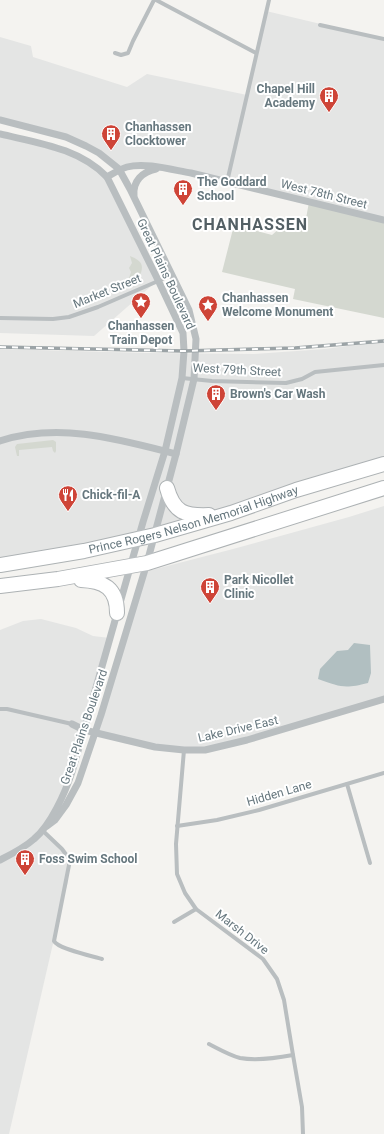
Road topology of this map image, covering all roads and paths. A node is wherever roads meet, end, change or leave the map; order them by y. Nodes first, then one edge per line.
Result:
1 (155, 0) edge
2 (269, 0) edge
3 (320, 25) dead end
4 (384, 39) edge
5 (115, 53) dead end
6 (256, 53) junction
7 (0, 120) edge
8 (0, 134) edge
9 (160, 168) junction
10 (119, 169) junction
11 (107, 177) junction
12 (227, 182) junction
13 (135, 199) junction
14 (384, 220) edge
15 (172, 275) junction
16 (158, 280) junction
17 (0, 318) edge
18 (384, 366) edge
19 (182, 378) junction
20 (194, 379) junction
21 (0, 441) edge
22 (165, 451) junction
23 (176, 454) junction
24 (384, 464) edge
25 (167, 488) junction
26 (384, 488) edge
27 (231, 513) junction
28 (155, 535) junction
29 (139, 539) junction
30 (147, 563) junction
31 (0, 565) edge
32 (131, 566) junction
33 (58, 579) junction
34 (0, 586) edge
35 (117, 613) junction
36 (384, 699) edge
37 (0, 709) edge
38 (72, 724) joint
39 (84, 730) junction
40 (96, 732) junction
41 (184, 750) junction
42 (384, 773) edge
43 (347, 784) junction
44 (177, 826) junction
45 (42, 830) junction
46 (0, 860) edge
47 (370, 862) dead end
48 (196, 909) junction
49 (174, 922) dead end
50 (102, 959) dead end
51 (209, 1044) dead end
52 (293, 1055) junction
53 (304, 1134) edge

1 - 5 street
1 - 6 street
2 - 6 street
3 - 4 street
6 - 12 street
7 - 10 street
8 - 11 street
9 - 10 street, West 78th Street
9 - 12 street, West 78th Street
9 - 13 street
10 - 11 street, West 78th Street
10 - 13 street, Great Plains Boulevard
11 - 16 street, Great Plains Boulevard
12 - 14 street, West 78th Street
13 - 15 street, Great Plains Boulevard
15 - 16 street, Market Street
15 - 20 street, Great Plains Boulevard
16 - 17 street, Market Street
16 - 19 street, Great Plains Boulevard
18 - 20 street, West 79th Street
19 - 20 street, West 79th Street
19 - 22 street, Great Plains Boulevard
20 - 23 street, Great Plains Boulevard
21 - 22 street
22 - 23 street
22 - 29 street, Great Plains Boulevard
23 - 25 street, Great Plains Boulevard
24 - 27 main road, Prince Rogers Nelson Memorial Highway
25 - 27 main road
25 - 28 street, Great Plains Boulevard
26 - 30 main road, Prince Rogers Nelson Memorial Highway
27 - 28 main road, Prince Rogers Nelson Memorial Highway
28 - 29 main road, Prince Rogers Nelson Memorial Highway
28 - 30 street, Great Plains Boulevard
29 - 31 main road, Prince Rogers Nelson Memorial Highway
29 - 32 street, Great Plains Boulevard
30 - 32 main road, Prince Rogers Nelson Memorial Highway
30 - 40 street, Great Plains Boulevard
32 - 33 main road, Prince Rogers Nelson Memorial Highway
32 - 35 street, Great Plains Boulevard
33 - 34 main road, Prince Rogers Nelson Memorial Highway
33 - 35 main road
35 - 39 street, Great Plains Boulevard
36 - 41 street, Lake Drive East
37 - 38 street
38 - 39 street, Lake Drive East
39 - 40 street, Lake Drive East
39 - 45 street, Great Plains Boulevard
40 - 41 street, Lake Drive East
40 - 45 street, Great Plains Boulevard
41 - 44 street, Marsh Drive
42 - 43 street, Hidden Lane
43 - 44 street, Hidden Lane
43 - 47 street
44 - 48 street, Marsh Drive
45 - 46 street
45 - 50 street
48 - 49 street
48 - 52 street, Marsh Drive
51 - 52 street
52 - 53 street, Marsh Drive

